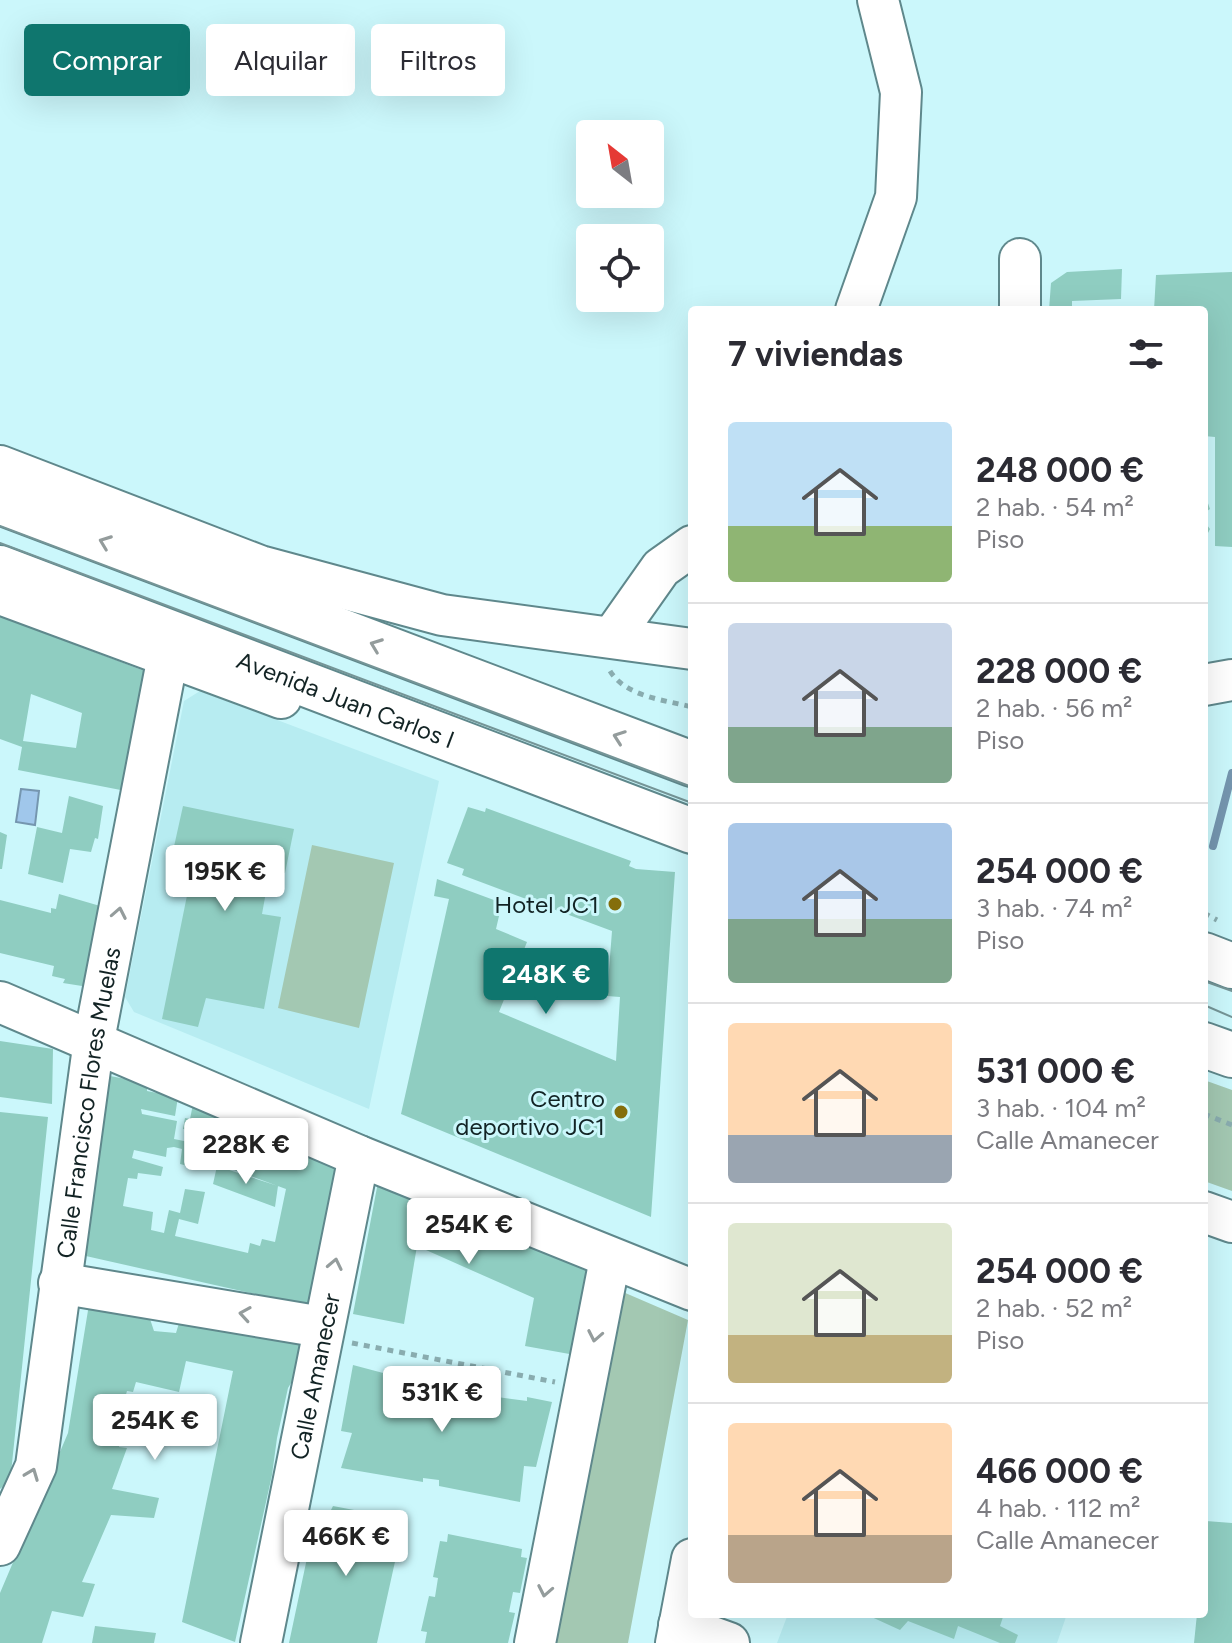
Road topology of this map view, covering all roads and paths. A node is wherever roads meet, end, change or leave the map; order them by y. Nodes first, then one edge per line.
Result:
1 (878, 0) edge
2 (1020, 259) dead end
3 (857, 306) edge
4 (1020, 306) edge
5 (0, 466) edge
6 (0, 502) edge
7 (688, 549) edge
8 (0, 568) edge
9 (0, 594) edge
10 (613, 636) junction
11 (688, 648) edge
12 (168, 656) junction
13 (1232, 680) edge
14 (1208, 684) edge
15 (688, 706) edge
16 (688, 762) edge
17 (688, 829) edge
18 (688, 848) edge
19 (1208, 957) edge
20 (1232, 966) edge
21 (0, 1002) edge
22 (94, 1040) junction
23 (1208, 1046) edge
24 (1232, 1055) edge
25 (1208, 1116) edge
26 (1232, 1125) edge
27 (359, 1156) junction
28 (1208, 1213) edge
29 (1232, 1222) edge
30 (610, 1259) junction
31 (59, 1283) junction
32 (688, 1288) edge
33 (321, 1332) junction
34 (585, 1388) junction
35 (0, 1545) edge
36 (688, 1579) edge
37 (677, 1634) edge
38 (261, 1643) edge
39 (535, 1643) edge
40 (729, 1643) edge

1 - 3 street
2 - 4 street
5 - 10 street
16 -> 6 main road
7 - 10 street
8 - 17 main road, Avenida Juan Carlos I
9 - 12 street
10 - 11 street
10 - 15 path
12 - 18 street
22 -> 12 street, Calle Francisco Flores Muelas
13 - 14 street
19 - 20 main road
21 - 22 street
22 - 27 street
22 - 31 street, Calle Francisco Flores Muelas
23 - 24 main road
25 - 26 path
27 - 30 street
33 -> 27 street, Calle Amanecer
28 - 29 street
30 - 32 street
30 -> 34 street
33 -> 31 street
35 -> 31 street, Calle Francisco Flores Muelas
33 - 34 path
33 - 38 street, Calle Amanecer
34 -> 39 street
36 - 37 street
37 - 40 street

